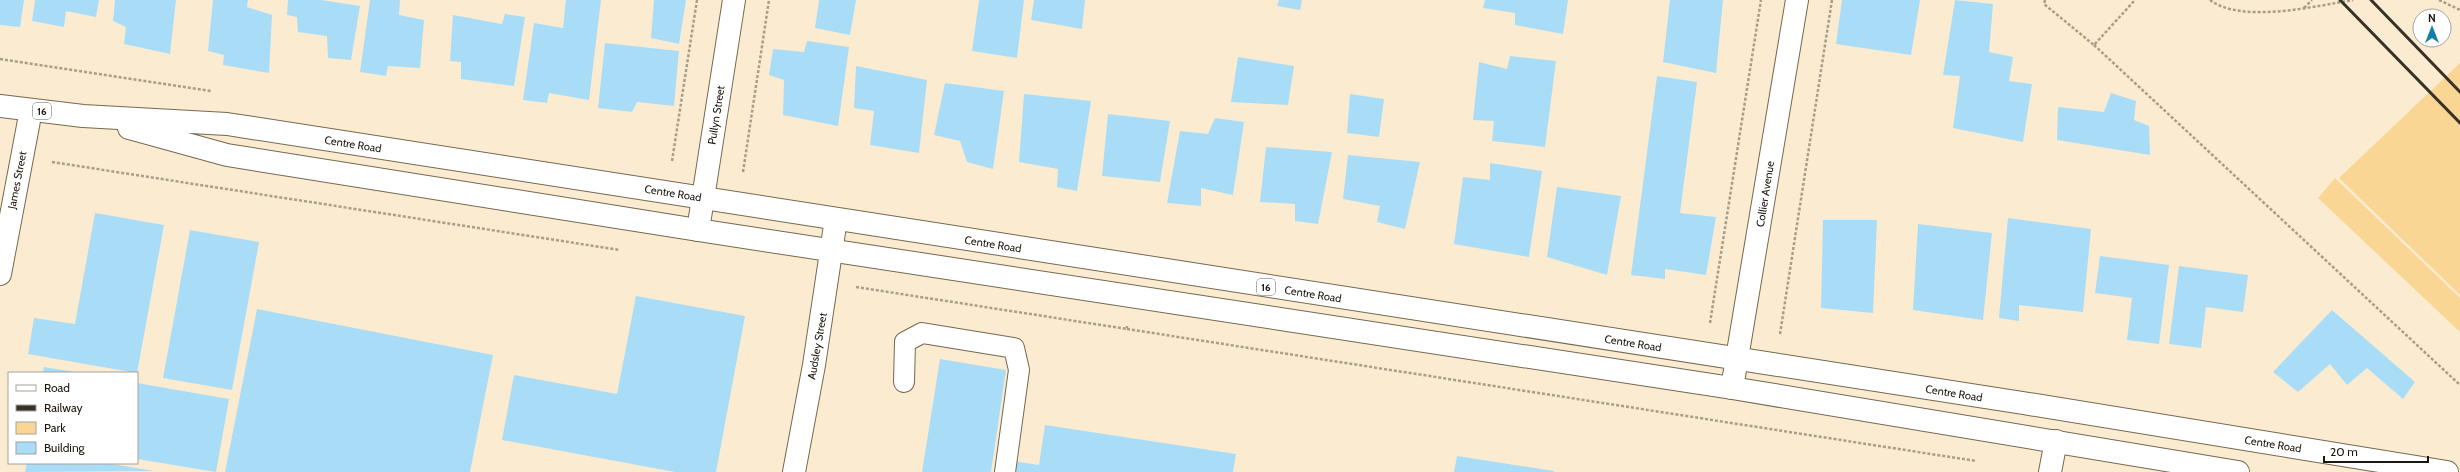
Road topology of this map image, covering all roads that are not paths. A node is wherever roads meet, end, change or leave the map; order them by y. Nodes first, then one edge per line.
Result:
1 (734, 0) edge
2 (1797, 0) edge
3 (0, 106) edge
4 (31, 110) junction
5 (83, 116) junction
6 (703, 198) junction
7 (836, 219) junction
8 (698, 230) junction
9 (833, 251) junction
10 (0, 274) edge
11 (1737, 359) junction
12 (904, 382) dead end
13 (1732, 388) junction
14 (2056, 441) junction
15 (794, 472) edge
16 (1005, 472) edge
17 (2050, 472) edge
18 (2238, 472) edge
19 (2447, 472) edge

1 - 6 main road, Pullyn Street
2 - 11 main road, Collier Avenue
3 - 4 main road, Centre Road / 16
4 - 5 main road, Centre Road / 16
4 - 10 main road, James Street
5 - 6 main road, Centre Road / 16
5 - 8 main road, Centre Road / 16
6 - 7 main road, Centre Road / 16
6 - 8 main road, Pullyn Street
7 - 9 main road, Audsley Street
7 - 11 main road, Centre Road / 16
8 - 9 main road, Centre Road / 16
9 - 13 main road, Centre Road / 16
9 - 15 main road, Audsley Street
11 - 13 main road, Collier Avenue
11 - 19 main road, Centre Road / 16
12 - 16 lane
13 - 14 main road, Centre Road / 16
14 - 17 main road
14 - 18 main road, Centre Road / 16

